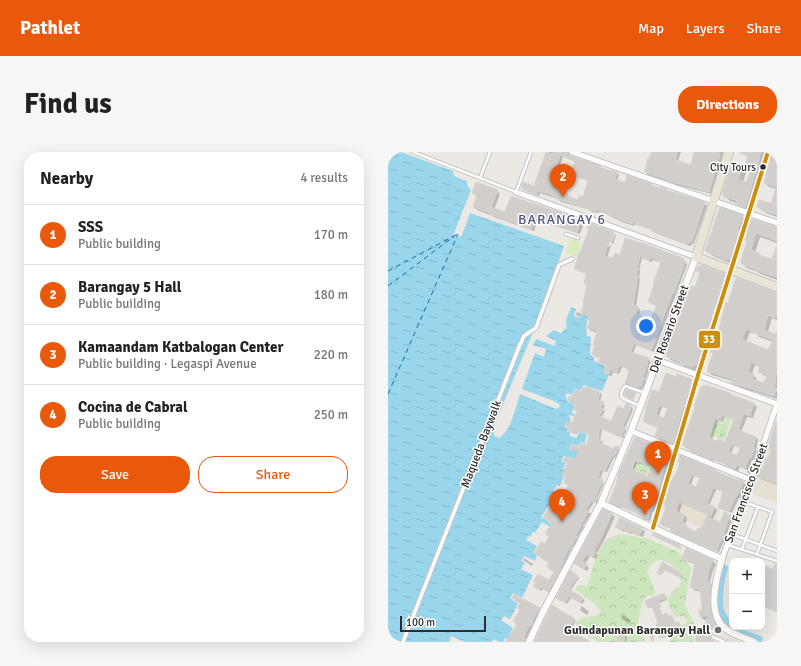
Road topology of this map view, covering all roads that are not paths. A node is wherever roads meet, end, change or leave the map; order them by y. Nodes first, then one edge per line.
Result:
1 (413, 152) edge
2 (490, 152) edge
3 (531, 152) edge
4 (572, 152) edge
5 (729, 152) edge
6 (768, 152) edge
7 (480, 178) junction
8 (516, 192) junction
9 (713, 202) junction
10 (749, 213) junction
11 (777, 223) edge
12 (566, 234) dead end
13 (578, 238) dead end
14 (696, 257) junction
15 (572, 259) dead end
16 (732, 270) junction
17 (777, 286) edge
18 (657, 360) junction
19 (698, 376) junction
20 (645, 393) junction
21 (777, 404) edge
22 (641, 406) junction
23 (632, 431) junction
24 (677, 449) junction
25 (751, 480) junction
26 (743, 502) junction
27 (601, 503) junction
28 (758, 507) junction
29 (653, 528) junction
30 (731, 534) junction
31 (746, 539) junction
32 (729, 545) junction
33 (760, 545) junction
34 (742, 549) junction
35 (777, 551) edge
36 (757, 554) junction
37 (722, 559) junction
38 (777, 561) edge
39 (713, 638) dead end
40 (403, 642) edge
41 (529, 642) edge
42 (724, 642) edge
43 (754, 642) edge

1 - 7 lane
2 - 7 lane
3 - 8 lane
4 - 9 street
5 - 9 main road, Del Rosario Street
6 - 10 street
7 - 8 lane
8 - 14 street
9 - 10 street
9 - 14 main road, Del Rosario Street
10 - 11 street
10 - 16 street
12 - 13 lane
14 - 16 main road
14 - 18 street, Del Rosario Street
15 - 40 street, Maqueda Baywalk
16 - 17 main road
16 - 19 street
18 - 19 street
18 - 20 street, Del Rosario Street
19 - 21 street
19 - 24 street
20 - 22 street, Del Rosario Street
20 - 22 lane
21 - 25 street, San Francisco Street
22 - 23 street, Del Rosario Street
23 - 24 street
23 - 27 street, Del Rosario Street
24 - 25 street
24 - 29 street
25 - 26 street, San Francisco Street
26 - 28 lane
26 - 30 street, San Francisco Street
27 - 29 street
27 - 41 street, Del Rosario Street
28 - 31 lane
28 - 33 lane
29 - 37 street
30 - 31 lane
30 - 32 street, San Francisco Street
31 - 33 lane
31 - 34 lane
32 - 34 lane
32 - 37 street, San Francisco Street
33 - 35 lane
33 - 36 lane
34 - 36 lane
36 - 38 lane
37 - 43 street
39 - 42 lane

